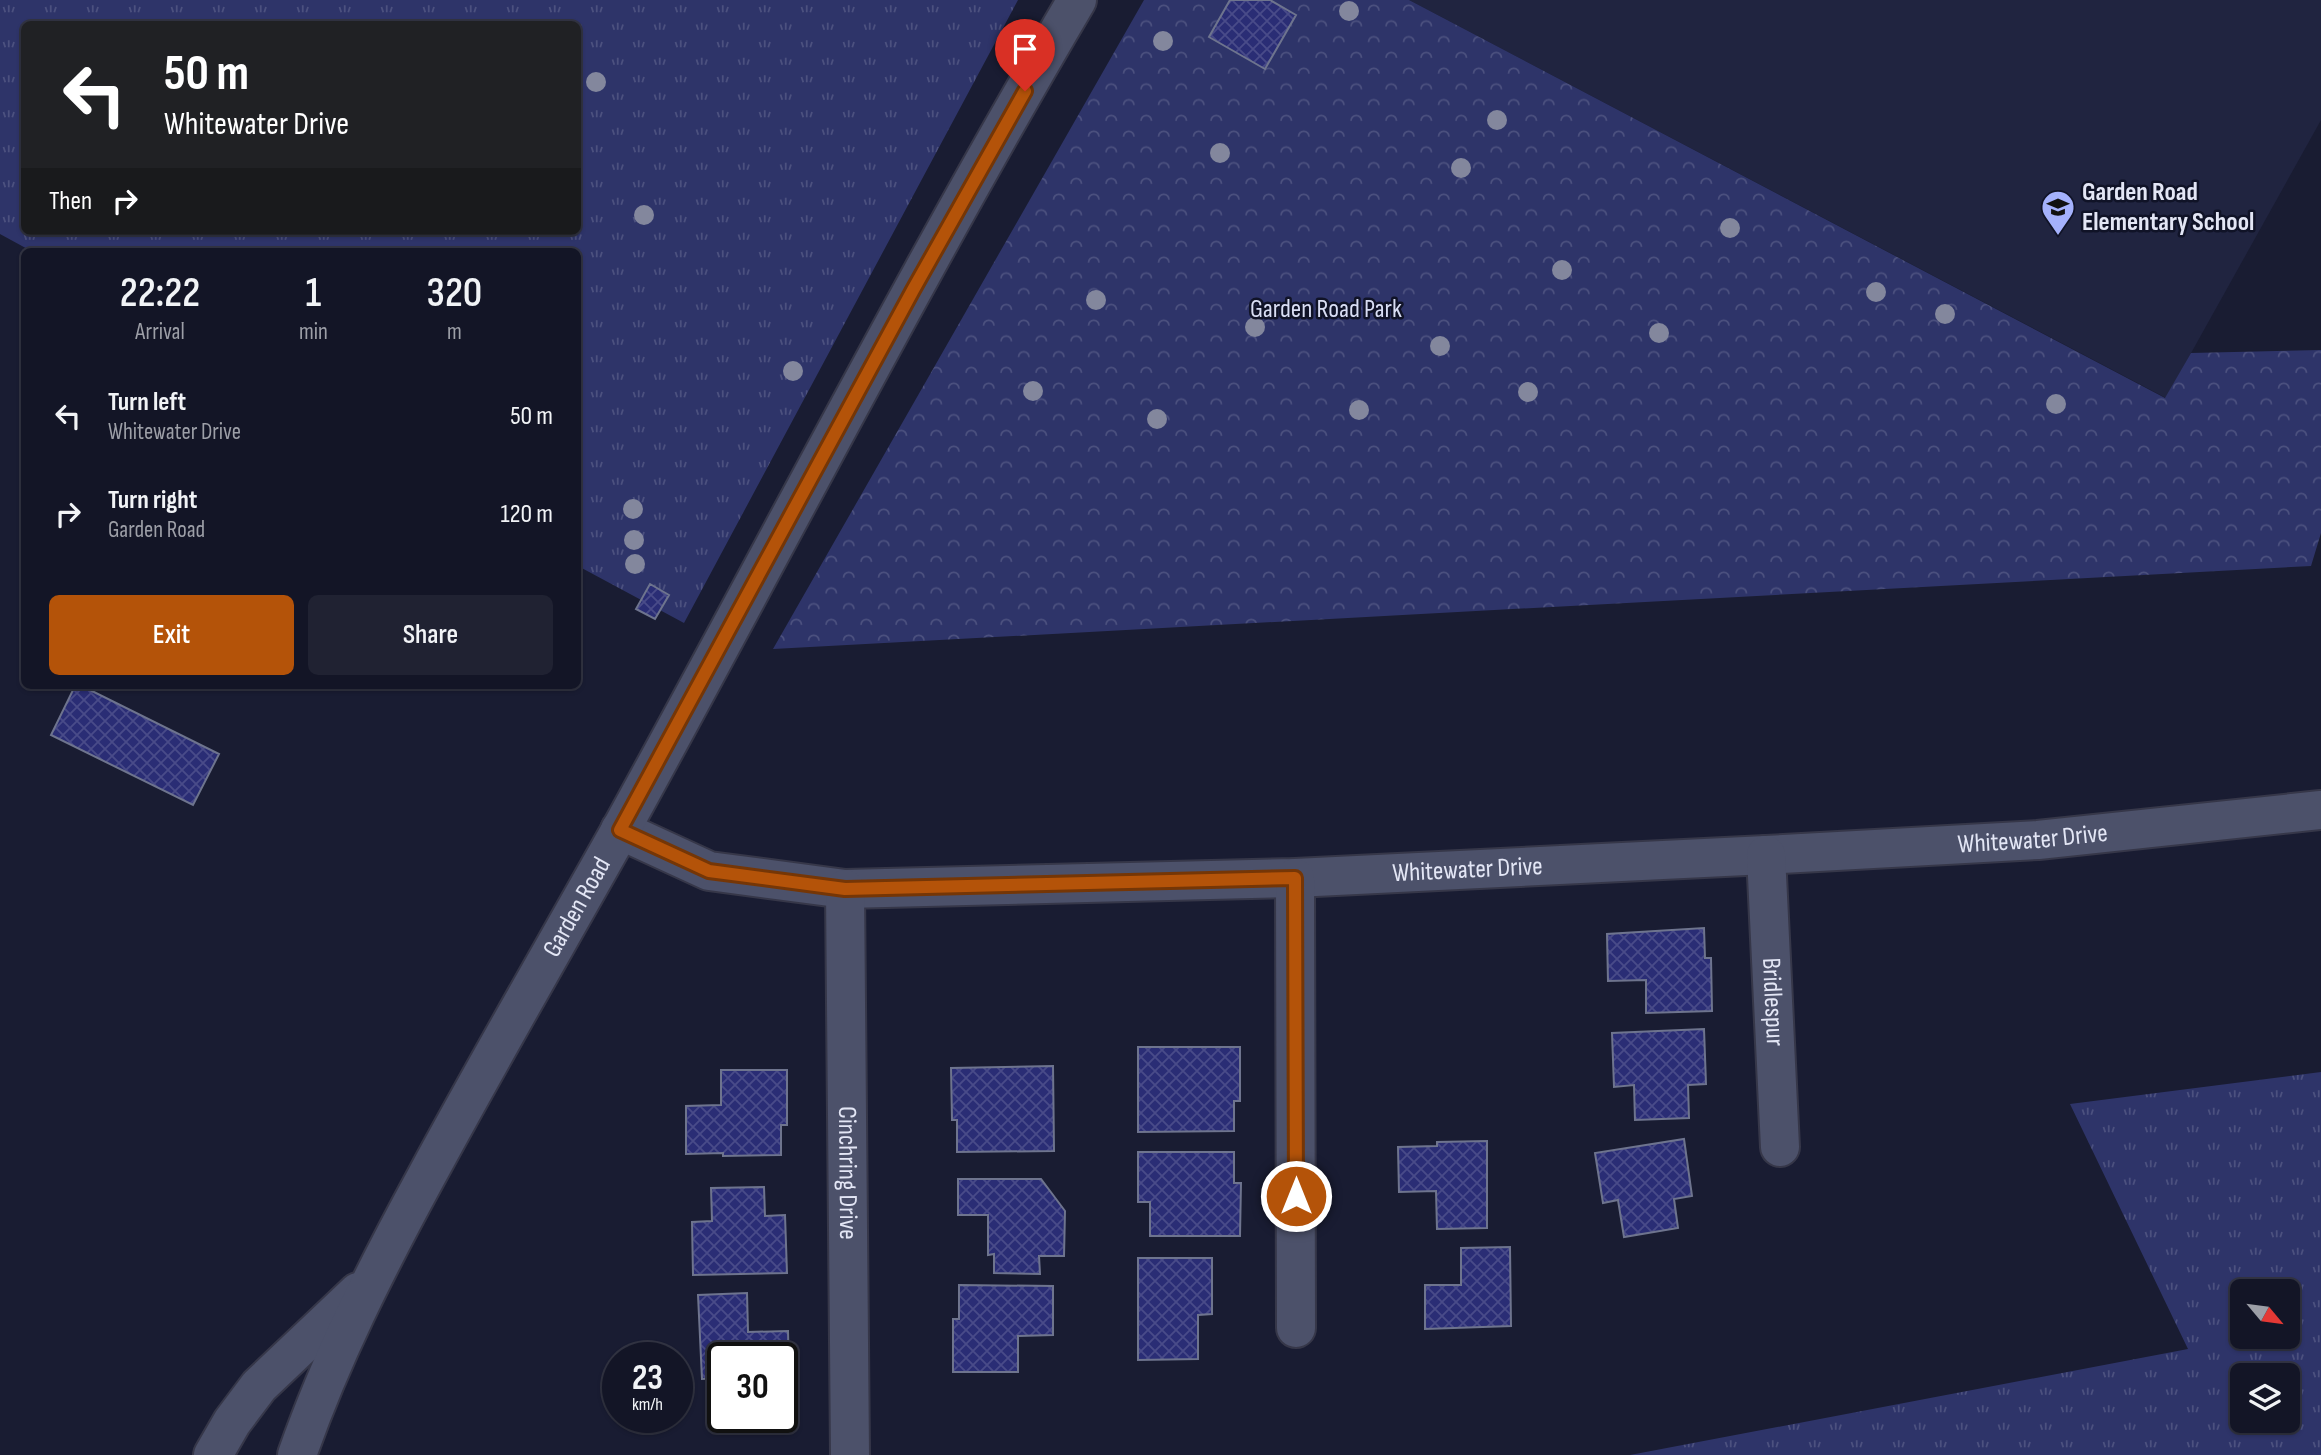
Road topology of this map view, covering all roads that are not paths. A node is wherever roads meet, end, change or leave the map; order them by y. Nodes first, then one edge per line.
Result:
1 (1077, 0) edge
2 (2321, 810) edge
3 (620, 830) junction
4 (1766, 855) junction
5 (1295, 878) junction
6 (845, 889) junction
7 (1780, 1147) dead end
8 (370, 1281) junction
9 (1296, 1328) dead end
10 (213, 1455) edge
11 (297, 1455) edge
12 (850, 1455) edge

1 - 3 street, Garden Road
2 - 4 street, Whitewater Drive
3 - 6 street, Whitewater Drive
3 - 8 street, Garden Road
4 - 5 street, Whitewater Drive
4 - 7 street, Bridlespur
5 - 6 street, Whitewater Drive
5 - 9 street
6 - 12 street, Cinchring Drive
8 - 10 street
8 - 11 street, Garden Road

